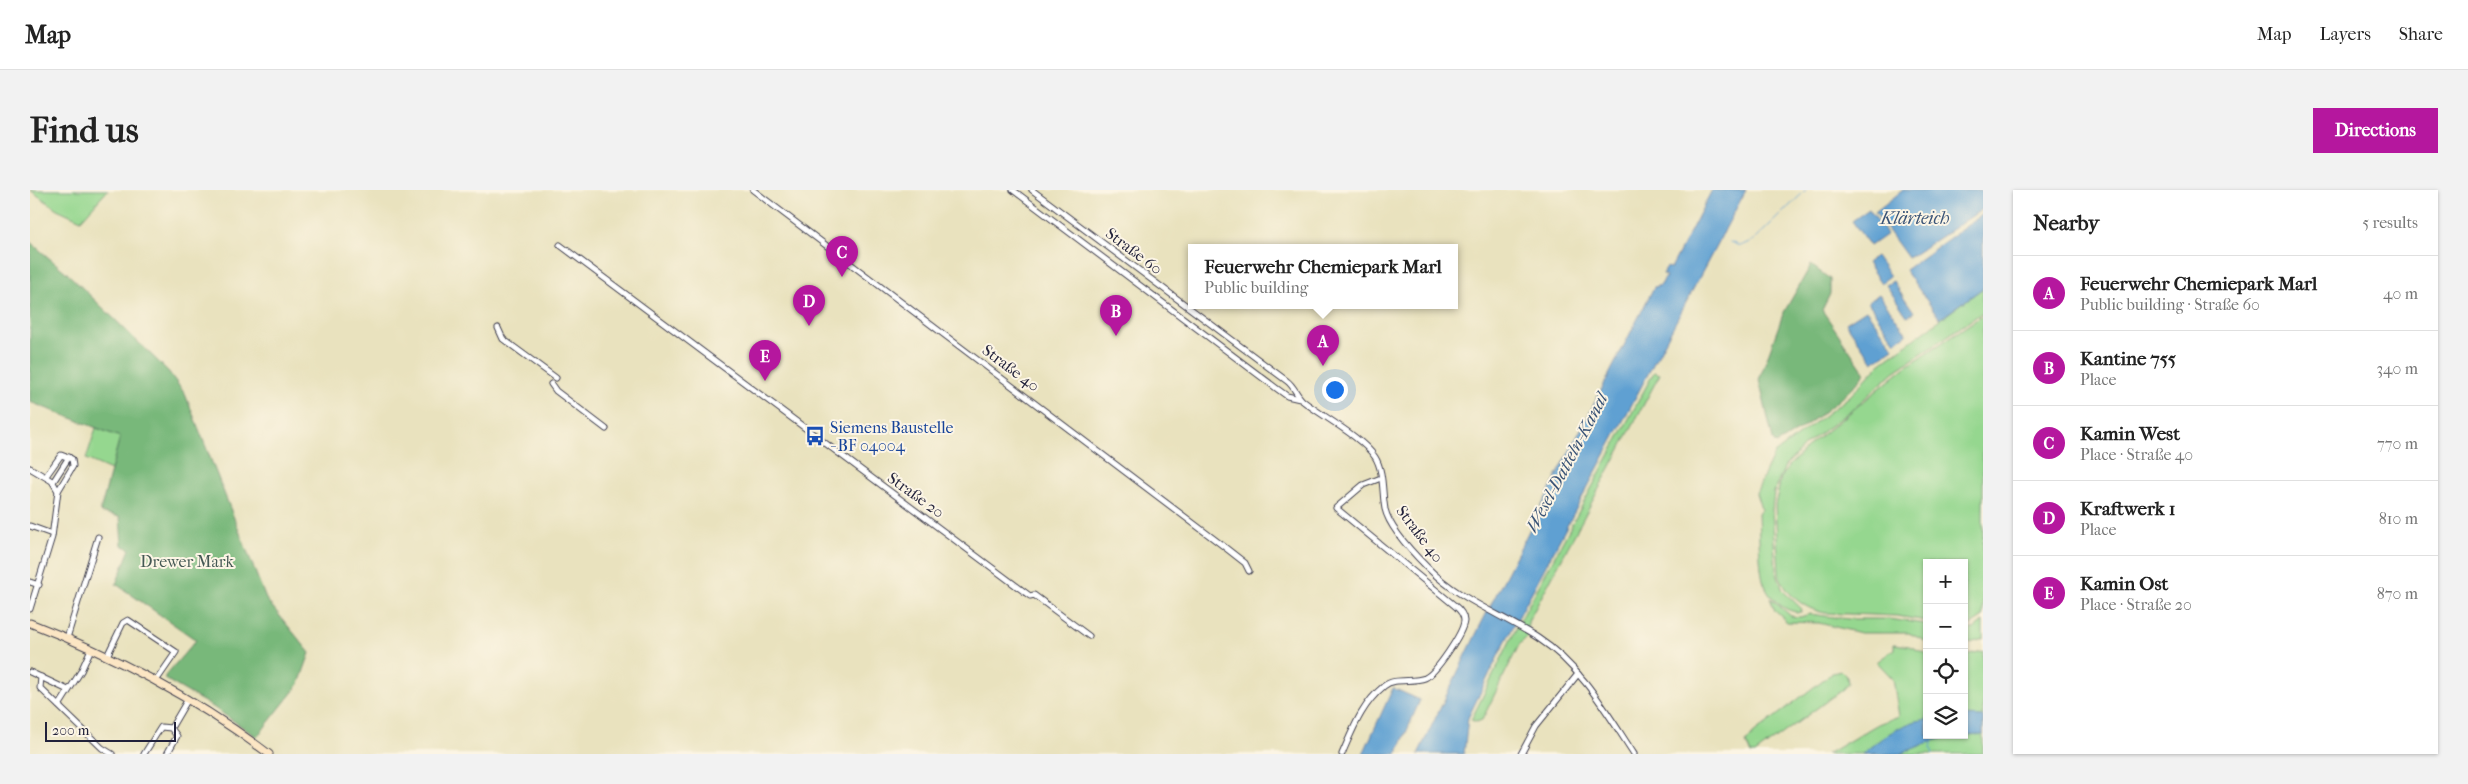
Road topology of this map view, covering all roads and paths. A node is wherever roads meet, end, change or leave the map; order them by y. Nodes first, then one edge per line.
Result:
1 (753, 190) edge
2 (1013, 190) edge
3 (1032, 190) edge
4 (560, 245) dead end
5 (1188, 306) edge
6 (1192, 309) edge
7 (498, 328) dead end
8 (556, 378) dead end
9 (551, 384) dead end
10 (1301, 399) junction
11 (606, 429) dead end
12 (1362, 444) joint
13 (69, 458) junction
14 (30, 468) edge
15 (46, 476) junction
16 (1381, 478) junction
17 (53, 482) junction
18 (58, 492) junction
19 (30, 526) edge
20 (52, 534) junction
21 (98, 537) dead end
22 (1249, 570) dead end
23 (30, 582) edge
24 (39, 585) junction
25 (30, 609) edge
26 (30, 623) edge
27 (1089, 636) dead end
28 (66, 638) junction
29 (91, 649) junction
30 (107, 656) junction
31 (30, 672) edge
32 (1578, 674) junction
33 (41, 677) junction
34 (156, 681) junction
35 (68, 690) junction
36 (188, 699) junction
37 (59, 706) junction
38 (171, 728) junction
39 (112, 754) edge
40 (144, 754) edge
41 (167, 754) edge
42 (269, 754) edge
43 (1342, 754) edge
44 (1521, 754) edge
45 (1634, 754) edge

1 - 22 street, Straße 40
2 - 10 street
3 - 5 street, Straße 60
4 - 27 street, Straße 20
6 - 10 street, Straße 60
7 - 8 street
9 - 11 street
10 - 12 street, Straße 60
12 - 16 street, Straße 40
13 - 15 street
13 - 17 street
13 - 18 street
14 - 15 street
15 - 17 street
16 - 32 street, Straße 40
16 - 43 street
17 - 18 street
18 - 20 street
19 - 20 street
20 - 24 street
21 - 28 street
23 - 24 street
24 - 25 street
26 - 28 main road
28 - 29 main road
29 - 30 main road
29 - 35 street
30 - 34 main road
30 - 34 street
31 - 33 street
32 - 44 street
32 - 45 street
33 - 35 street
33 - 37 street
34 - 36 main road
35 - 37 street
36 - 38 street
36 - 42 main road
37 - 39 street
38 - 40 street
38 - 41 street

